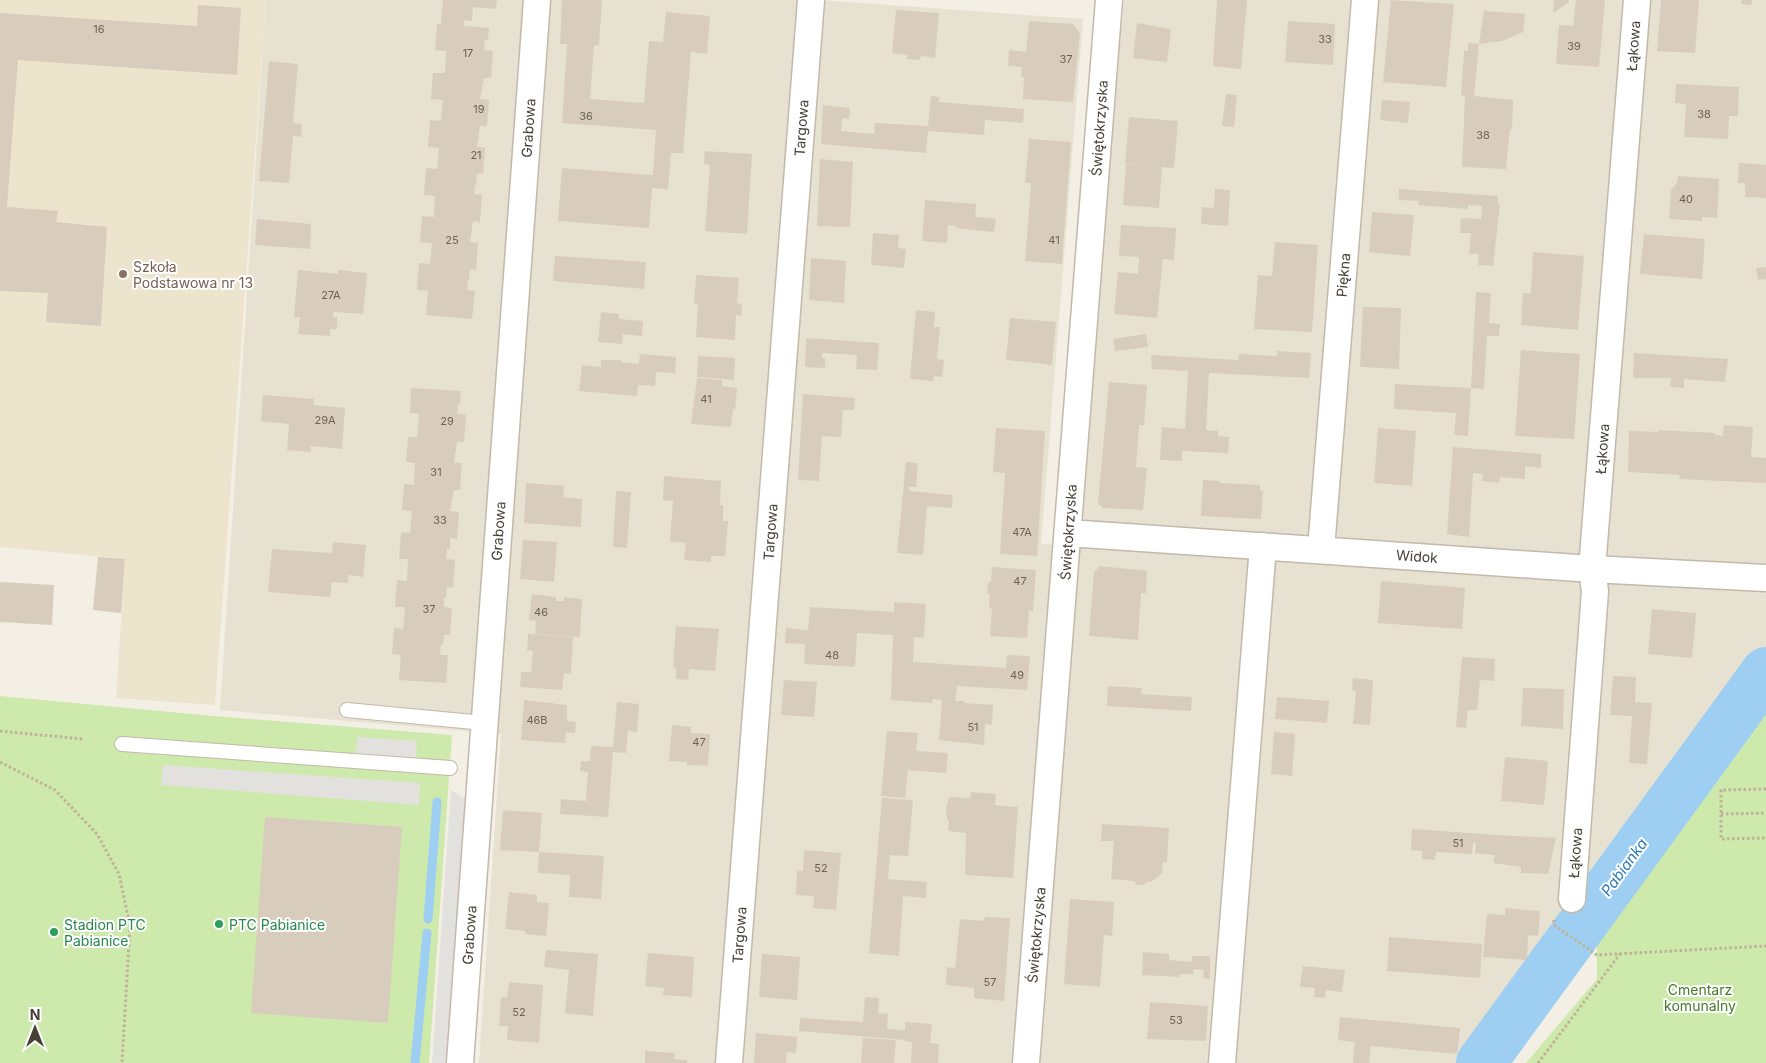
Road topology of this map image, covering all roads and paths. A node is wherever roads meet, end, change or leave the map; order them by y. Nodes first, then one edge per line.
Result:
1 (537, 0) edge
2 (811, 0) edge
3 (1109, 0) edge
4 (1365, 0) edge
5 (1637, 0) edge
6 (1068, 533) junction
7 (1263, 546) junction
8 (1321, 550) junction
9 (1592, 569) junction
10 (1766, 578) edge
11 (347, 710) dead end
12 (484, 723) junction
13 (0, 731) edge
14 (82, 738) dead end
15 (122, 744) dead end
16 (0, 762) edge
17 (450, 768) dead end
18 (1766, 789) edge
19 (1766, 813) edge
20 (1721, 814) junction
21 (1766, 838) edge
22 (1572, 899) dead end
23 (1560, 928) dead end
24 (1766, 946) edge
25 (1620, 954) junction
26 (122, 1063) edge
27 (460, 1063) edge
28 (729, 1063) edge
29 (1026, 1063) edge
30 (1222, 1063) edge
31 (1538, 1063) edge

1 - 12 street, Grabowa
2 - 28 street, Targowa
3 - 6 street, Świętokrzyska
4 - 8 street, Piękna
5 - 9 street, Łąkowa
6 - 7 street, Widok
6 - 29 street, Świętokrzyska
7 - 8 street, Widok
7 - 30 street
8 - 9 street, Widok
9 - 10 street, Widok
9 - 22 street, Łąkowa
11 - 12 lane
12 - 27 street, Grabowa
13 - 14 path
15 - 17 lane
16 - 26 path
18 - 20 path
19 - 20 path
20 - 21 path
23 - 25 path
24 - 25 path
25 - 31 path

